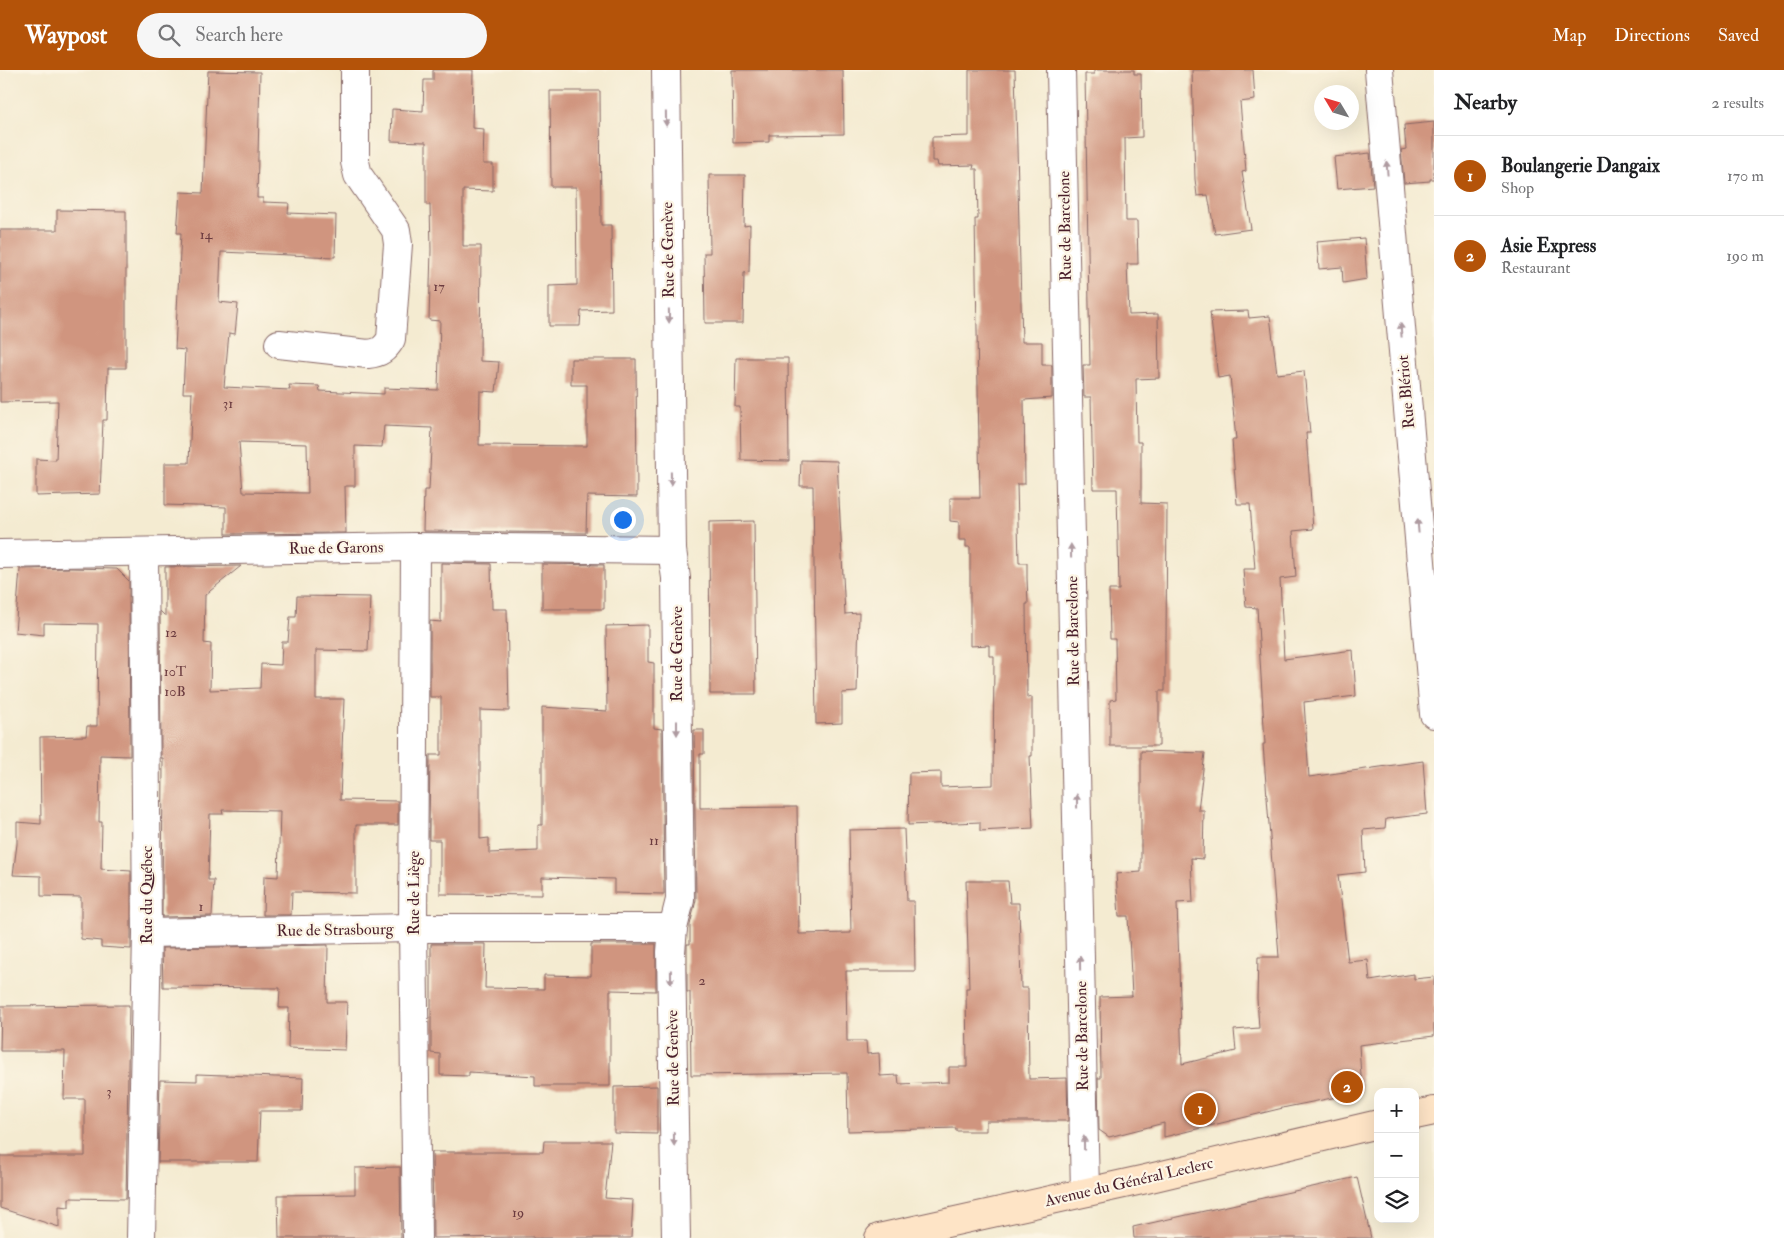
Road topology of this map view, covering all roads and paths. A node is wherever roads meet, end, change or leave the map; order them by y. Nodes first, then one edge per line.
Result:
1 (355, 70) edge
2 (666, 70) edge
3 (1061, 70) edge
4 (1379, 70) edge
5 (279, 344) dead end
6 (415, 547) junction
7 (672, 550) junction
8 (144, 552) junction
9 (0, 554) edge
10 (1434, 714) edge
11 (413, 928) junction
12 (673, 928) junction
13 (147, 933) junction
14 (1434, 1111) edge
15 (1419, 1114) edge
16 (1374, 1125) edge
17 (1085, 1192) junction
18 (141, 1238) edge
19 (417, 1238) edge
20 (676, 1238) edge
21 (879, 1238) edge

1 - 5 street
2 -> 7 street, Rue de Genève
17 -> 3 street, Rue de Barcelone
10 -> 4 street, Rue Blériot
6 - 7 street, Rue de Garons
6 - 8 street, Rue de Garons
6 - 11 street, Rue de Liège
7 -> 12 street, Rue de Genève
8 - 9 street, Rue de Garons
8 - 13 street, Rue du Québec
11 - 12 street, Rue de Strasbourg
11 - 13 street, Rue de Strasbourg
11 - 19 street, Rue de Liège
12 -> 20 street, Rue de Genève
13 - 18 street, Rue du Québec
14 - 15 main road
16 - 17 main road, Avenue du Général Leclerc
17 - 21 main road, Avenue du Général Leclerc

